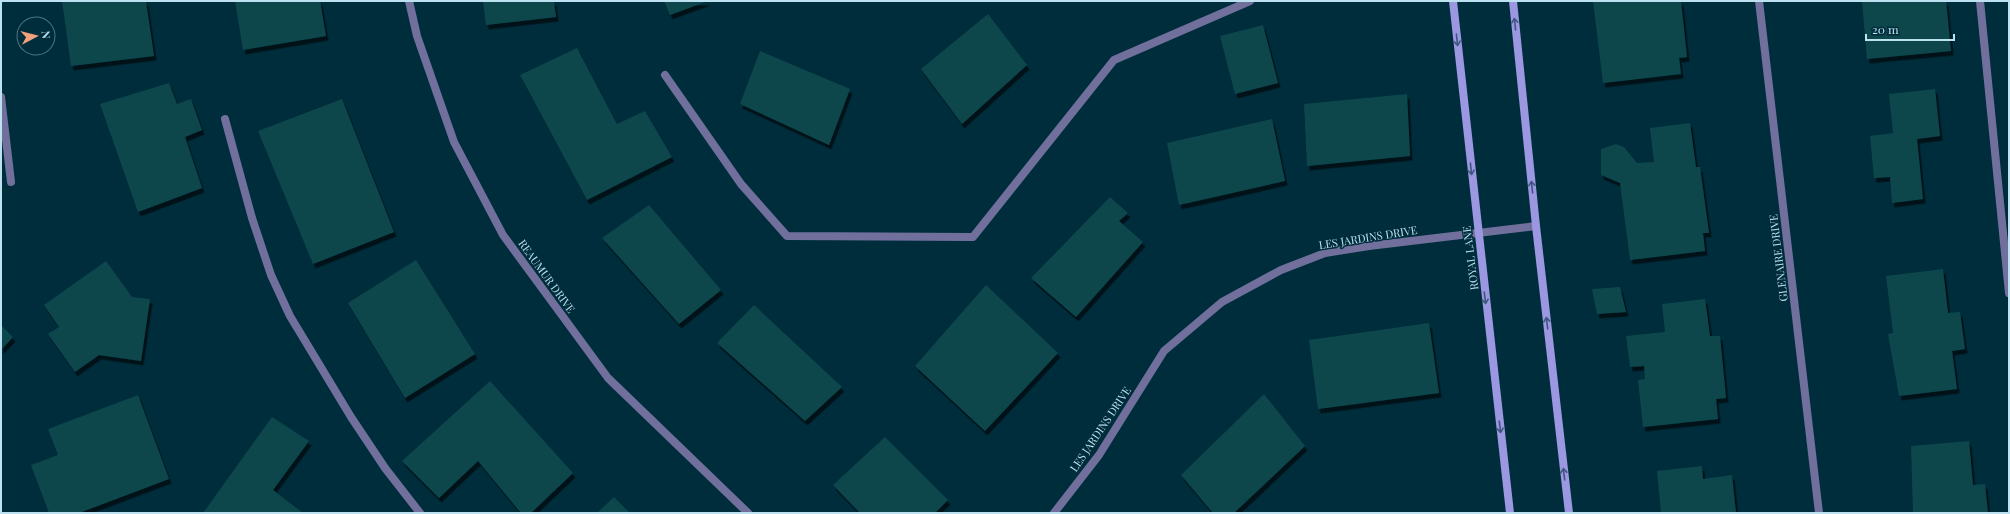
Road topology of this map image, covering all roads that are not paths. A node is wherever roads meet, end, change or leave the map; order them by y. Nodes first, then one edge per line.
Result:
1 (409, 1) edge
2 (1250, 1) edge
3 (1453, 1) edge
4 (1512, 1) edge
5 (1759, 1) edge
6 (1980, 1) edge
7 (665, 75) dead end
8 (1, 97) edge
9 (225, 118) dead end
10 (11, 182) dead end
11 (1536, 226) junction
12 (1478, 232) junction
13 (2009, 293) edge
14 (420, 513) edge
15 (748, 513) edge
16 (1054, 513) edge
17 (1510, 513) edge
18 (1569, 513) edge
19 (1819, 513) edge

1 - 15 street, REAUMUR DRIVE
2 - 7 street
3 -> 12 main road, ROYAL LANE
11 -> 4 main road
5 - 19 street, GLENAIRE DRIVE
6 - 13 street
8 - 10 street
9 - 14 street
11 - 12 street, LES JARDINS DRIVE
18 -> 11 main road
12 - 16 street, LES JARDINS DRIVE
12 -> 17 main road, ROYAL LANE

